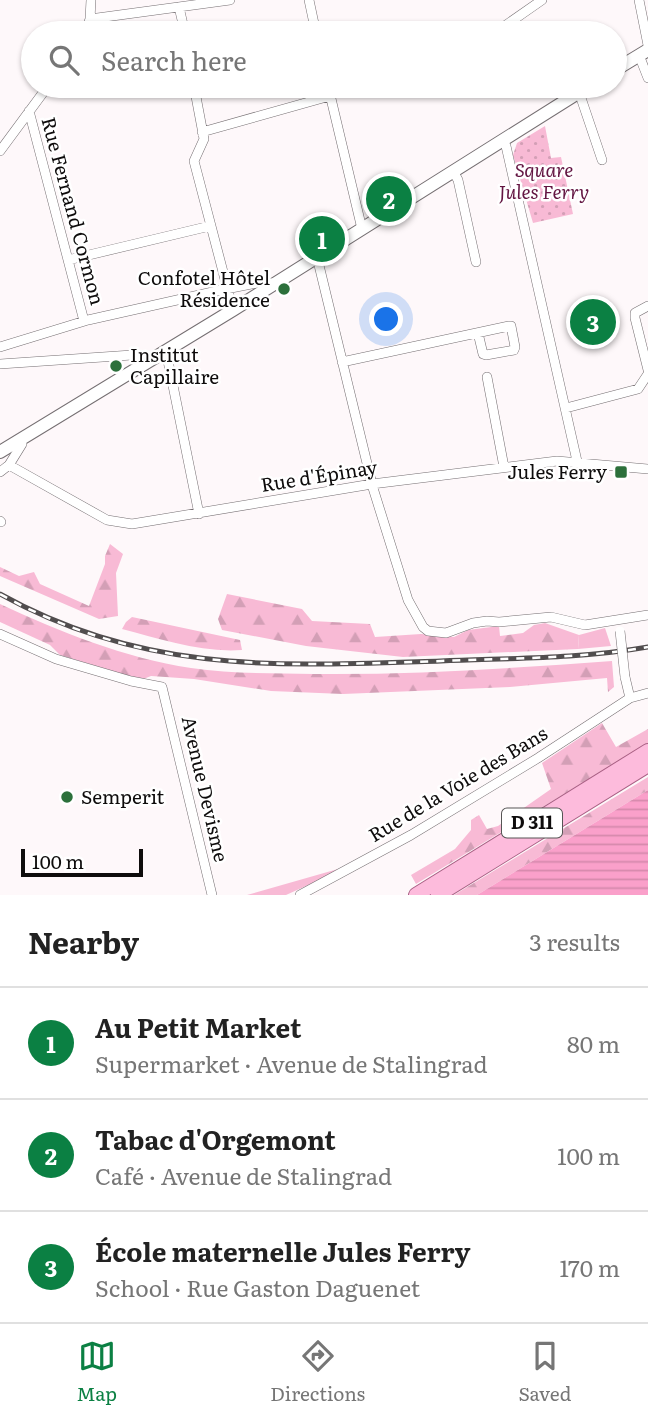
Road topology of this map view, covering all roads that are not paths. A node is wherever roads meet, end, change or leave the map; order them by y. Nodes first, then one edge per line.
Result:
1 (91, 0) edge
2 (230, 0) edge
3 (309, 0) edge
4 (542, 0) edge
5 (639, 0) edge
6 (179, 8) junction
7 (90, 19) joint
8 (182, 21) edge
9 (313, 21) edge
10 (512, 21) edge
11 (645, 50) edge
12 (627, 62) edge
13 (648, 78) edge
14 (38, 98) edge
15 (196, 98) edge
16 (307, 98) edge
17 (331, 98) edge
18 (570, 98) edge
19 (586, 98) edge
20 (29, 111) junction
21 (202, 132) junction
22 (502, 140) junction
23 (0, 151) edge
24 (602, 160) dead end
25 (453, 171) junction
26 (210, 226) junction
27 (362, 229) junction
28 (317, 257) junction
29 (68, 260) junction
30 (476, 262) dead end
31 (276, 283) junction
32 (226, 289) junction
33 (648, 306) edge
34 (233, 310) junction
35 (84, 321) junction
36 (478, 332) junction
37 (0, 347) edge
38 (166, 351) junction
39 (152, 359) junction
40 (342, 362) junction
41 (0, 363) edge
42 (648, 372) edge
43 (487, 377) dead end
44 (566, 408) junction
45 (41, 429) junction
46 (3, 458) edge
47 (577, 461) junction
48 (504, 467) junction
49 (648, 469) edge
50 (0, 472) edge
51 (372, 484) junction
52 (199, 514) junction
53 (648, 615) edge
54 (620, 626) junction
55 (0, 634) edge
56 (648, 693) edge
57 (630, 698) junction
58 (648, 751) edge
59 (648, 765) edge
60 (212, 895) edge
61 (300, 895) edge
62 (416, 895) edge
63 (438, 895) edge

1 - 7 street
2 - 6 street
3 - 9 street
4 - 10 street
5 - 11 street
6 - 7 street
6 - 8 street
11 - 12 main road
11 - 13 street
14 - 20 street
15 - 21 street
16 - 21 street
17 - 27 street
18 - 22 main road
19 - 24 street
20 - 23 street
20 - 29 street, Rue Fernand Cormon
21 - 26 street
22 - 25 main road
22 - 44 street
25 - 27 main road
25 - 30 street
26 - 29 street
26 - 32 street
27 - 28 main road
28 - 31 main road
28 - 40 street
29 - 35 street, Rue Fernand Cormon
31 - 32 street
31 - 34 main road
32 - 34 street
32 - 35 street
33 - 42 street
34 - 38 main road
35 - 37 street
36 - 36 street
36 - 40 street
38 - 39 main road
38 - 52 street
39 - 41 street
39 - 45 main road
40 - 51 street
42 - 44 street
43 - 48 street
44 - 47 street
45 - 46 main road
45 - 46 main road
46 - 50 street
46 - 52 street, Rue d'Épinay
47 - 48 street, Rue d'Épinay
47 - 49 street, Rue d'Épinay
48 - 51 street, Rue d'Épinay
51 - 52 street, Rue d'Épinay
51 - 54 street
53 - 54 street
54 - 57 street, bridge
55 - 60 street, Avenue Devisme
56 - 57 street, Rue de la Voie des Bans
57 - 61 street, Rue de la Voie des Bans
58 - 62 main road, D 311
59 - 63 main road, D 311

